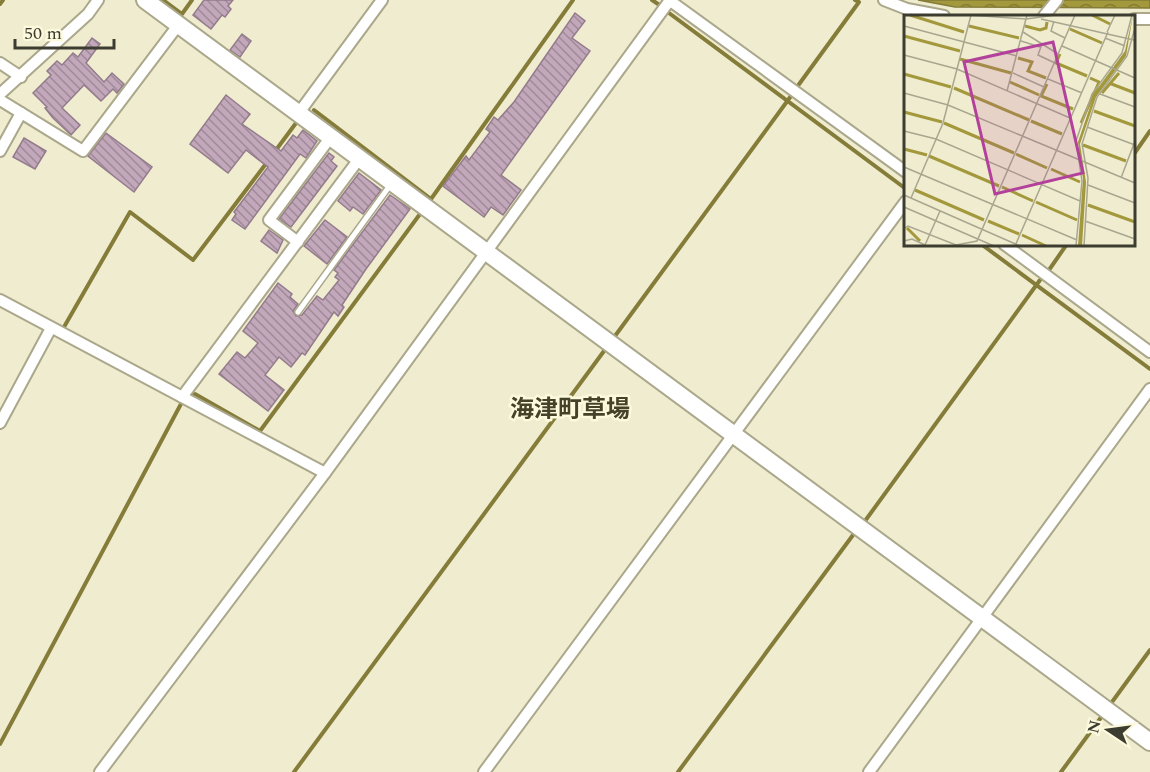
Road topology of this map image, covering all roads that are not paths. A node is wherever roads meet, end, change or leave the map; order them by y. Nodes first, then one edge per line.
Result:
1 (98, 0) edge
2 (145, 0) edge
3 (382, 0) edge
4 (669, 0) edge
5 (884, 0) edge
6 (1057, 0) edge
7 (939, 15) edge
8 (1045, 15) edge
9 (179, 24) junction
10 (0, 63) edge
11 (21, 77) junction
12 (0, 93) edge
13 (0, 100) edge
14 (21, 113) junction
15 (298, 114) junction
16 (330, 138) junction
17 (0, 151) edge
18 (359, 159) junction
19 (904, 171) edge
20 (392, 183) junction
21 (904, 204) edge
22 (297, 242) junction
23 (1007, 246) edge
24 (485, 252) junction
25 (0, 300) edge
26 (298, 312) dead end
27 (51, 327) junction
28 (1150, 352) edge
29 (1150, 389) edge
30 (182, 397) junction
31 (0, 423) edge
32 (734, 433) junction
33 (325, 473) junction
34 (982, 618) junction
35 (1150, 742) edge
36 (100, 772) edge
37 (484, 772) edge
38 (869, 772) edge

1 - 11 street
2 - 9 street
3 - 15 street
4 - 19 street
4 - 24 street
5 - 7 street
6 - 8 street
9 - 14 street
9 - 15 street
10 - 11 street
11 - 12 street
13 - 14 street
14 - 17 street
15 - 16 street
16 - 18 street
16 - 22 street
18 - 20 street
18 - 22 street
20 - 24 street
20 - 26 lane
21 - 32 street
22 - 30 street
23 - 28 street
24 - 32 street
24 - 33 street
25 - 27 street
27 - 30 street
27 - 31 street
29 - 34 street
30 - 33 street
32 - 34 street
32 - 37 street
33 - 36 street
34 - 35 street
34 - 38 street

